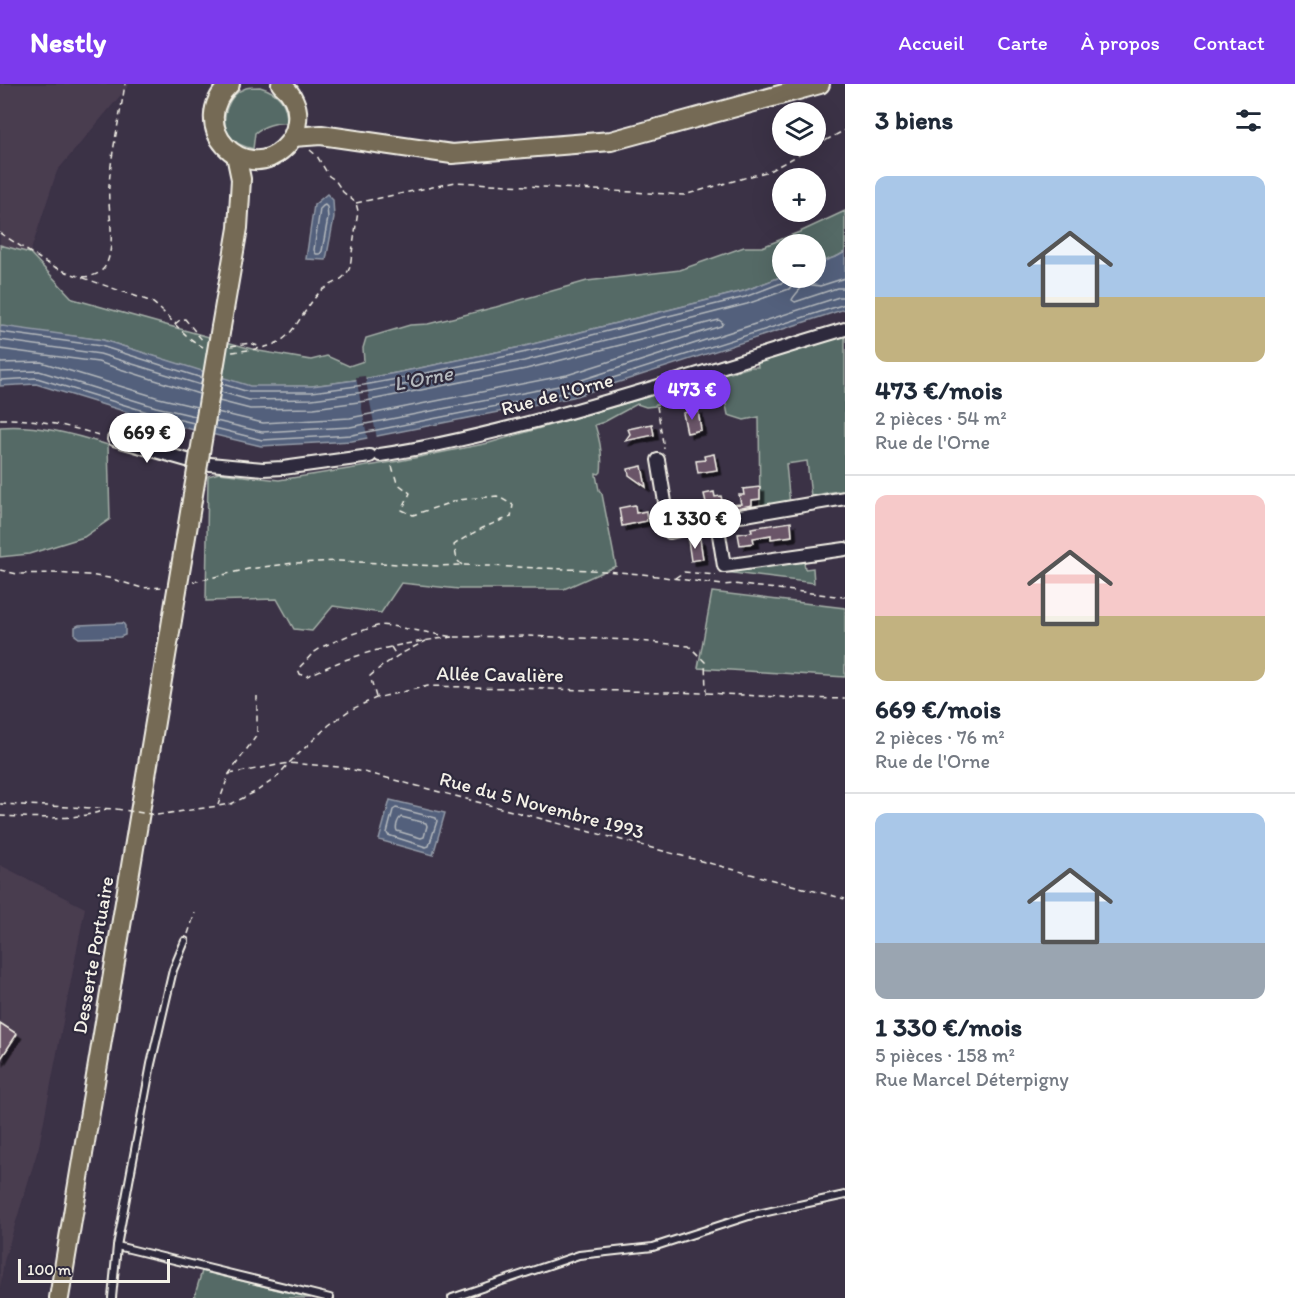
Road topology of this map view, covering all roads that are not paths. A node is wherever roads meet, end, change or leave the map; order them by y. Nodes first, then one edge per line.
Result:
1 (230, 84) edge
2 (281, 84) edge
3 (820, 84) edge
4 (298, 116) junction
5 (321, 135) junction
6 (293, 137) junction
7 (236, 155) junction
8 (261, 159) junction
9 (238, 228) junction
10 (845, 329) edge
11 (114, 439) road end
12 (187, 460) dead end
13 (658, 460) road end
14 (210, 464) dead end
15 (845, 498) edge
16 (728, 518) dead end
17 (845, 549) edge
18 (185, 941) road end
19 (845, 1195) edge
20 (117, 1246) junction
21 (59, 1298) edge
22 (112, 1298) edge
23 (330, 1298) edge
24 (452, 1298) edge

1 - 7 main road
2 - 4 main road
3 - 5 main road
4 - 5 main road
4 - 6 main road
5 - 6 main road
6 - 8 main road
7 - 8 main road
7 - 9 main road
8 - 9 main road
9 - 21 main road, Desserte Portuaire, bridge
10 - 14 street, Rue de l'Orne
11 - 12 street
13 - 17 street
15 - 16 street
18 - 20 lane
19 - 24 lane
20 - 22 lane
20 - 23 lane

